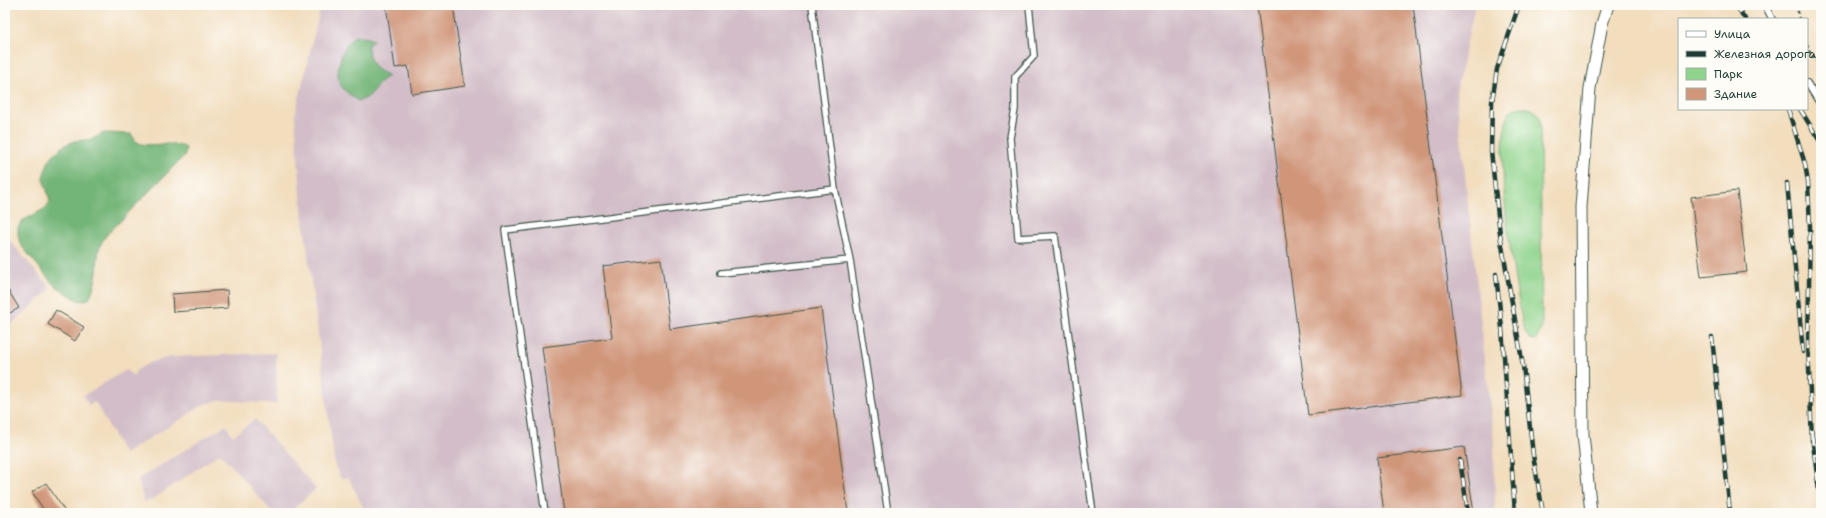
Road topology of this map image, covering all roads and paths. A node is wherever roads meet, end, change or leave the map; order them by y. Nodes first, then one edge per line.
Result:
1 (812, 5) edge
2 (1029, 5) edge
3 (1608, 5) edge
4 (1765, 5) edge
5 (1797, 5) edge
6 (1772, 18) edge
7 (1799, 18) edge
8 (1808, 48) edge
9 (1821, 68) edge
10 (1808, 85) edge
11 (1821, 105) edge
12 (835, 189) junction
13 (850, 260) junction
14 (720, 273) dead end
15 (544, 513) edge
16 (888, 513) edge
17 (1093, 513) edge
18 (1592, 513) edge

1 - 12 lane
2 - 17 lane
3 - 18 street
4 - 6 lane
5 - 7 path
8 - 9 path
10 - 11 lane
12 - 13 lane
12 - 15 lane
13 - 14 lane
13 - 16 lane

